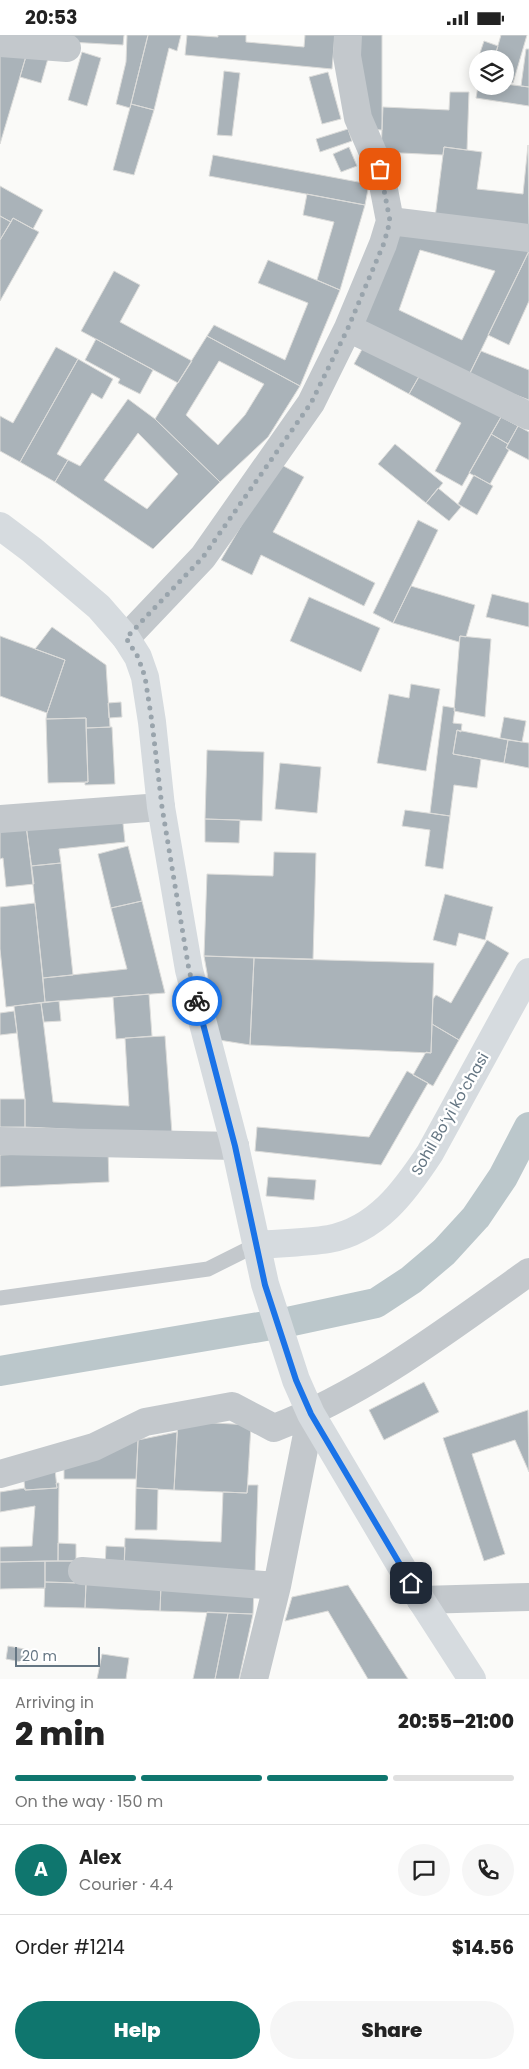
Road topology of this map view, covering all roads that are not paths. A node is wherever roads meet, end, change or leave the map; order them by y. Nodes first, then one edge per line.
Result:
1 (348, 35) edge
2 (0, 43) edge
3 (67, 48) dead end
4 (390, 221) junction
5 (529, 238) edge
6 (348, 328) junction
7 (529, 416) edge
8 (0, 526) edge
9 (126, 638) junction
10 (162, 807) junction
11 (0, 819) edge
12 (529, 972) edge
13 (0, 1141) edge
14 (235, 1146) junction
15 (256, 1245) junction
16 (529, 1271) edge
17 (0, 1298) edge
18 (311, 1414) junction
19 (0, 1474) edge
20 (82, 1571) dead end
21 (277, 1586) junction
22 (529, 1597) edge
23 (421, 1600) junction
24 (254, 1679) edge
25 (472, 1679) edge

1 - 4 street
2 - 3 street
4 - 5 street
4 - 6 street
6 - 7 street
6 - 9 street
8 - 9 main road
9 - 10 main road
10 - 11 street
10 - 14 main road
12 - 15 main road, Sohil Boʻyi koʻchasi
13 - 14 street
14 - 15 main road
15 - 17 lane
15 - 18 main road
16 - 18 street
18 - 19 street
18 - 21 street
18 - 23 main road
20 - 21 street
21 - 24 street
22 - 23 street
23 - 25 main road

